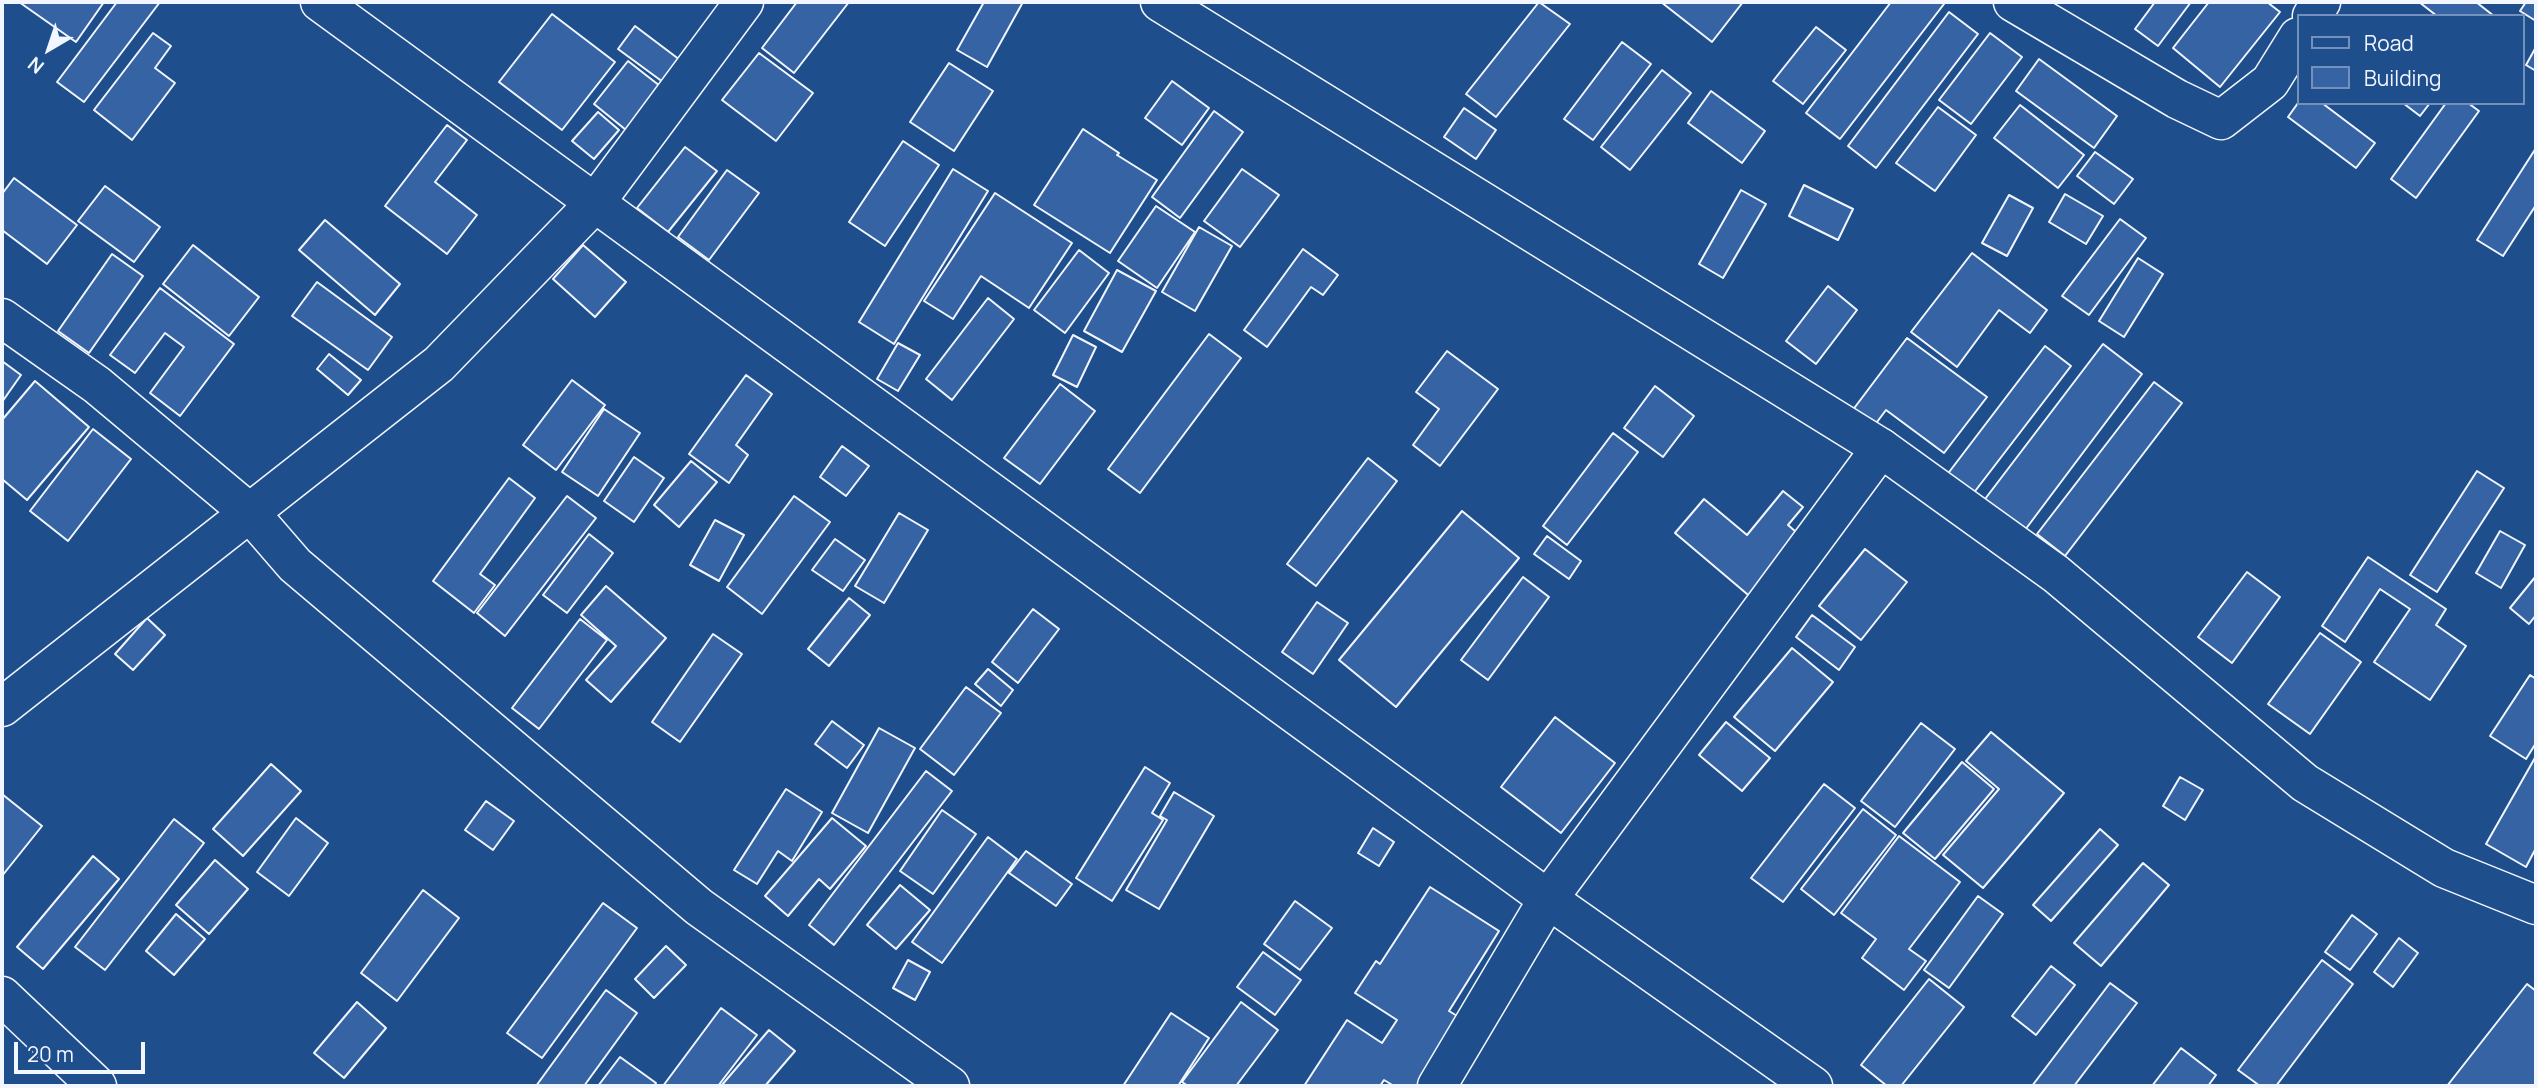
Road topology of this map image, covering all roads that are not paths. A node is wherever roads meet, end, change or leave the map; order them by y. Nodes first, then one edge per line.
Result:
1 (320, 2) edge
2 (744, 2) edge
3 (1160, 2) edge
4 (2013, 2) edge
5 (2296, 40) edge
6 (595, 203) junction
7 (2, 318) edge
8 (1881, 448) junction
9 (250, 513) junction
10 (2, 707) edge
11 (1548, 899) junction
12 (2536, 905) edge
13 (2, 996) edge
14 (97, 1086) edge
15 (950, 1086) edge
16 (1437, 1086) edge
17 (1813, 1086) edge

1 - 6 street
2 - 6 street
3 - 8 street
4 - 5 street
6 - 9 street
6 - 11 street
7 - 9 street
8 - 11 street
8 - 12 street
9 - 10 street
9 - 15 street
11 - 16 street
11 - 17 street
13 - 14 street

